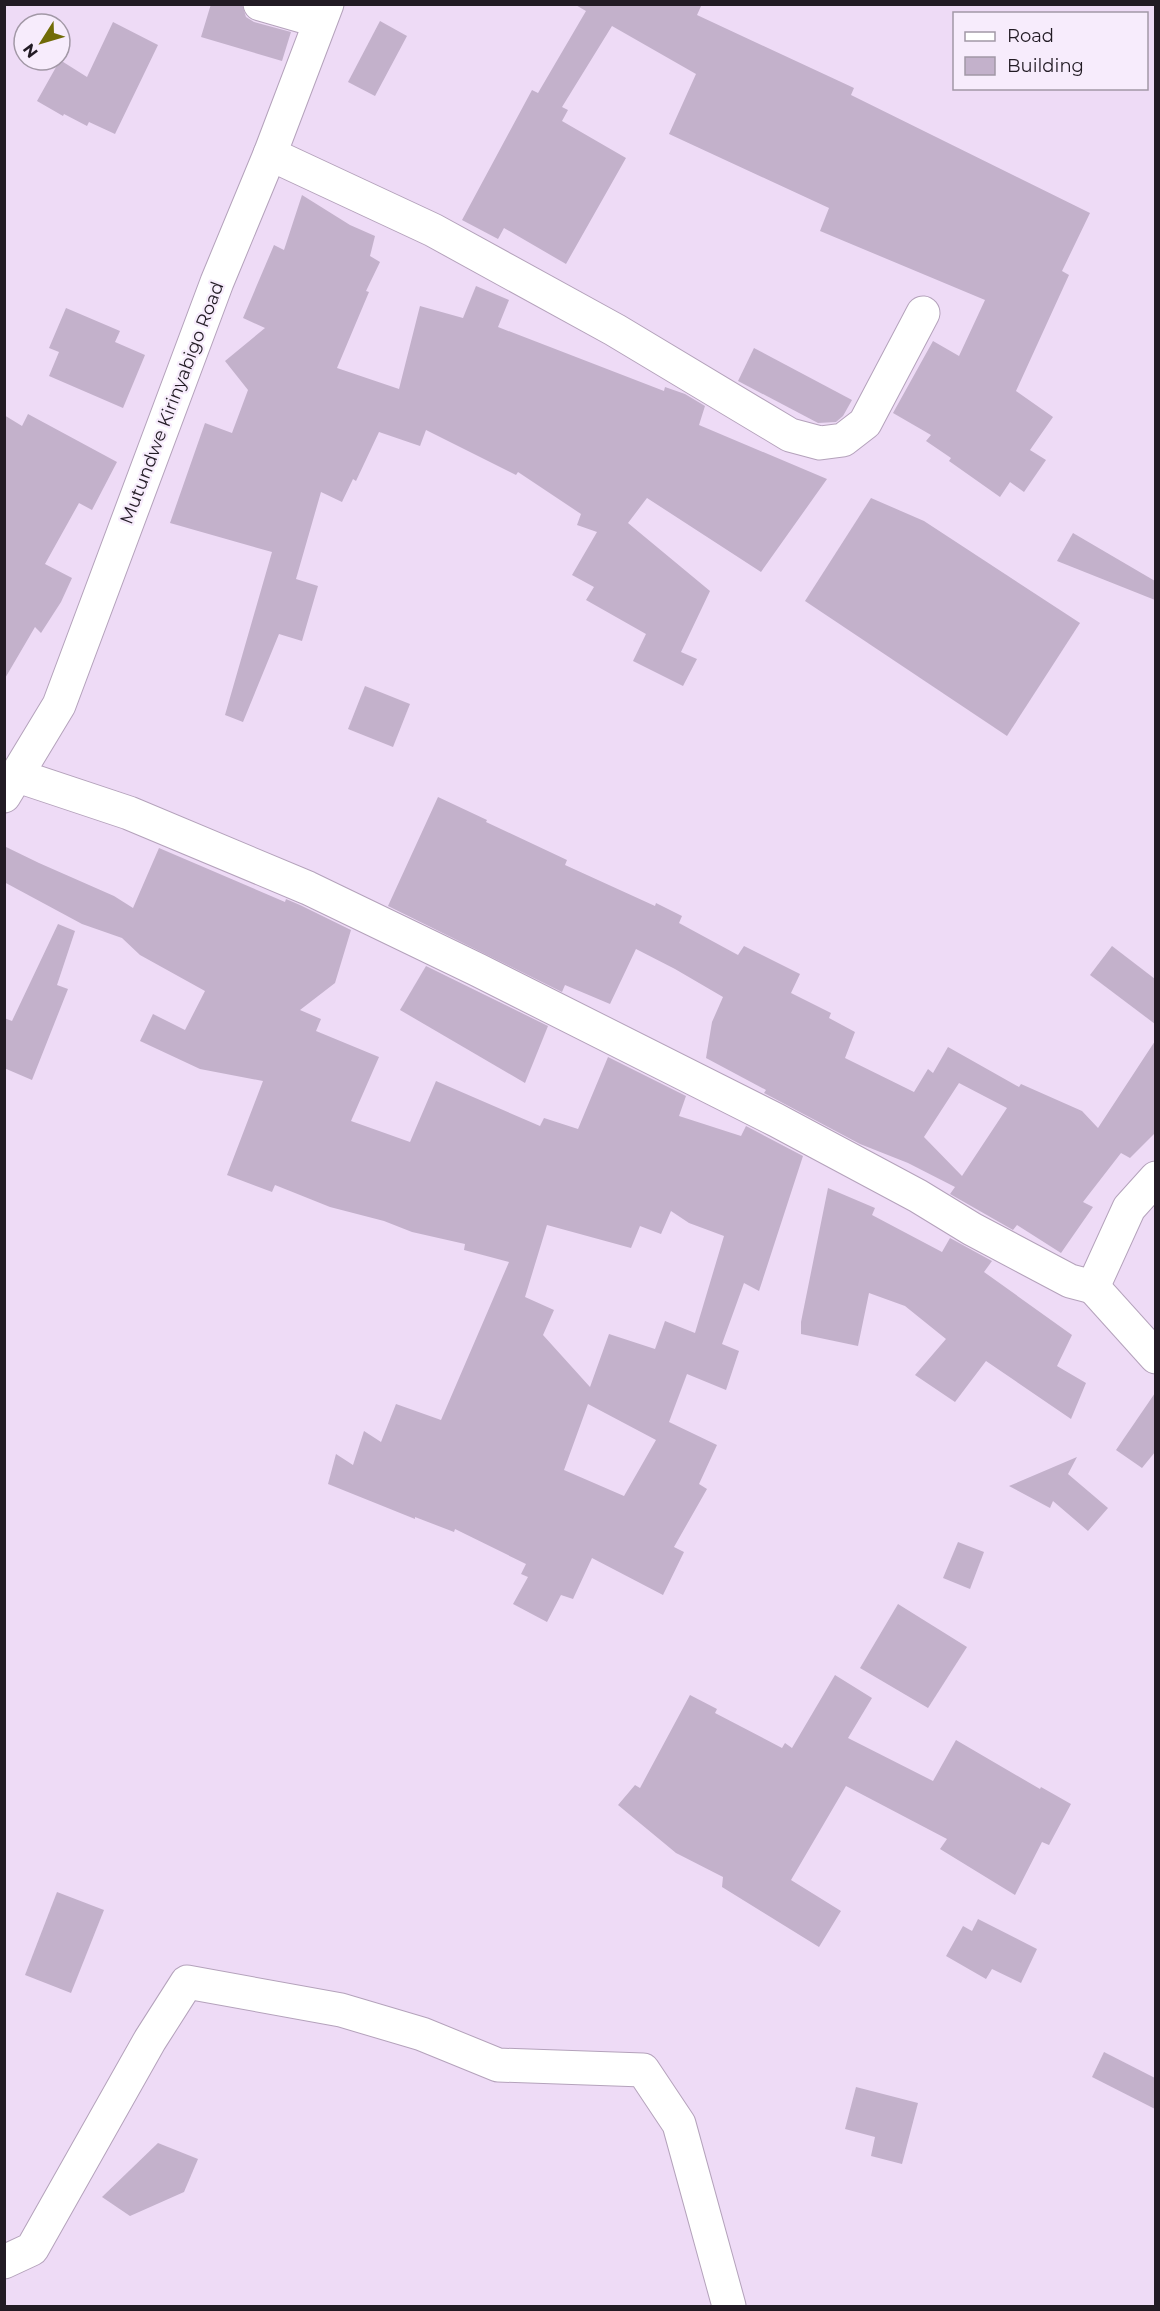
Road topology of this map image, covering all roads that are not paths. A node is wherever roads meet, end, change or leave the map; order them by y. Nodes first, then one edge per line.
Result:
1 (260, 4) edge
2 (323, 13) edge
3 (270, 154) junction
4 (923, 313) dead end
5 (11, 786) edge
6 (1155, 1178) edge
7 (1093, 1287) junction
8 (1155, 1357) edge
9 (4, 2262) edge
10 (729, 2307) edge

1 - 2 street
2 - 3 street, Mutundwe Kirinyabigo Road
3 - 4 street
3 - 5 street, Mutundwe Kirinyabigo Road
5 - 7 street
6 - 7 street
7 - 8 street
9 - 10 street

